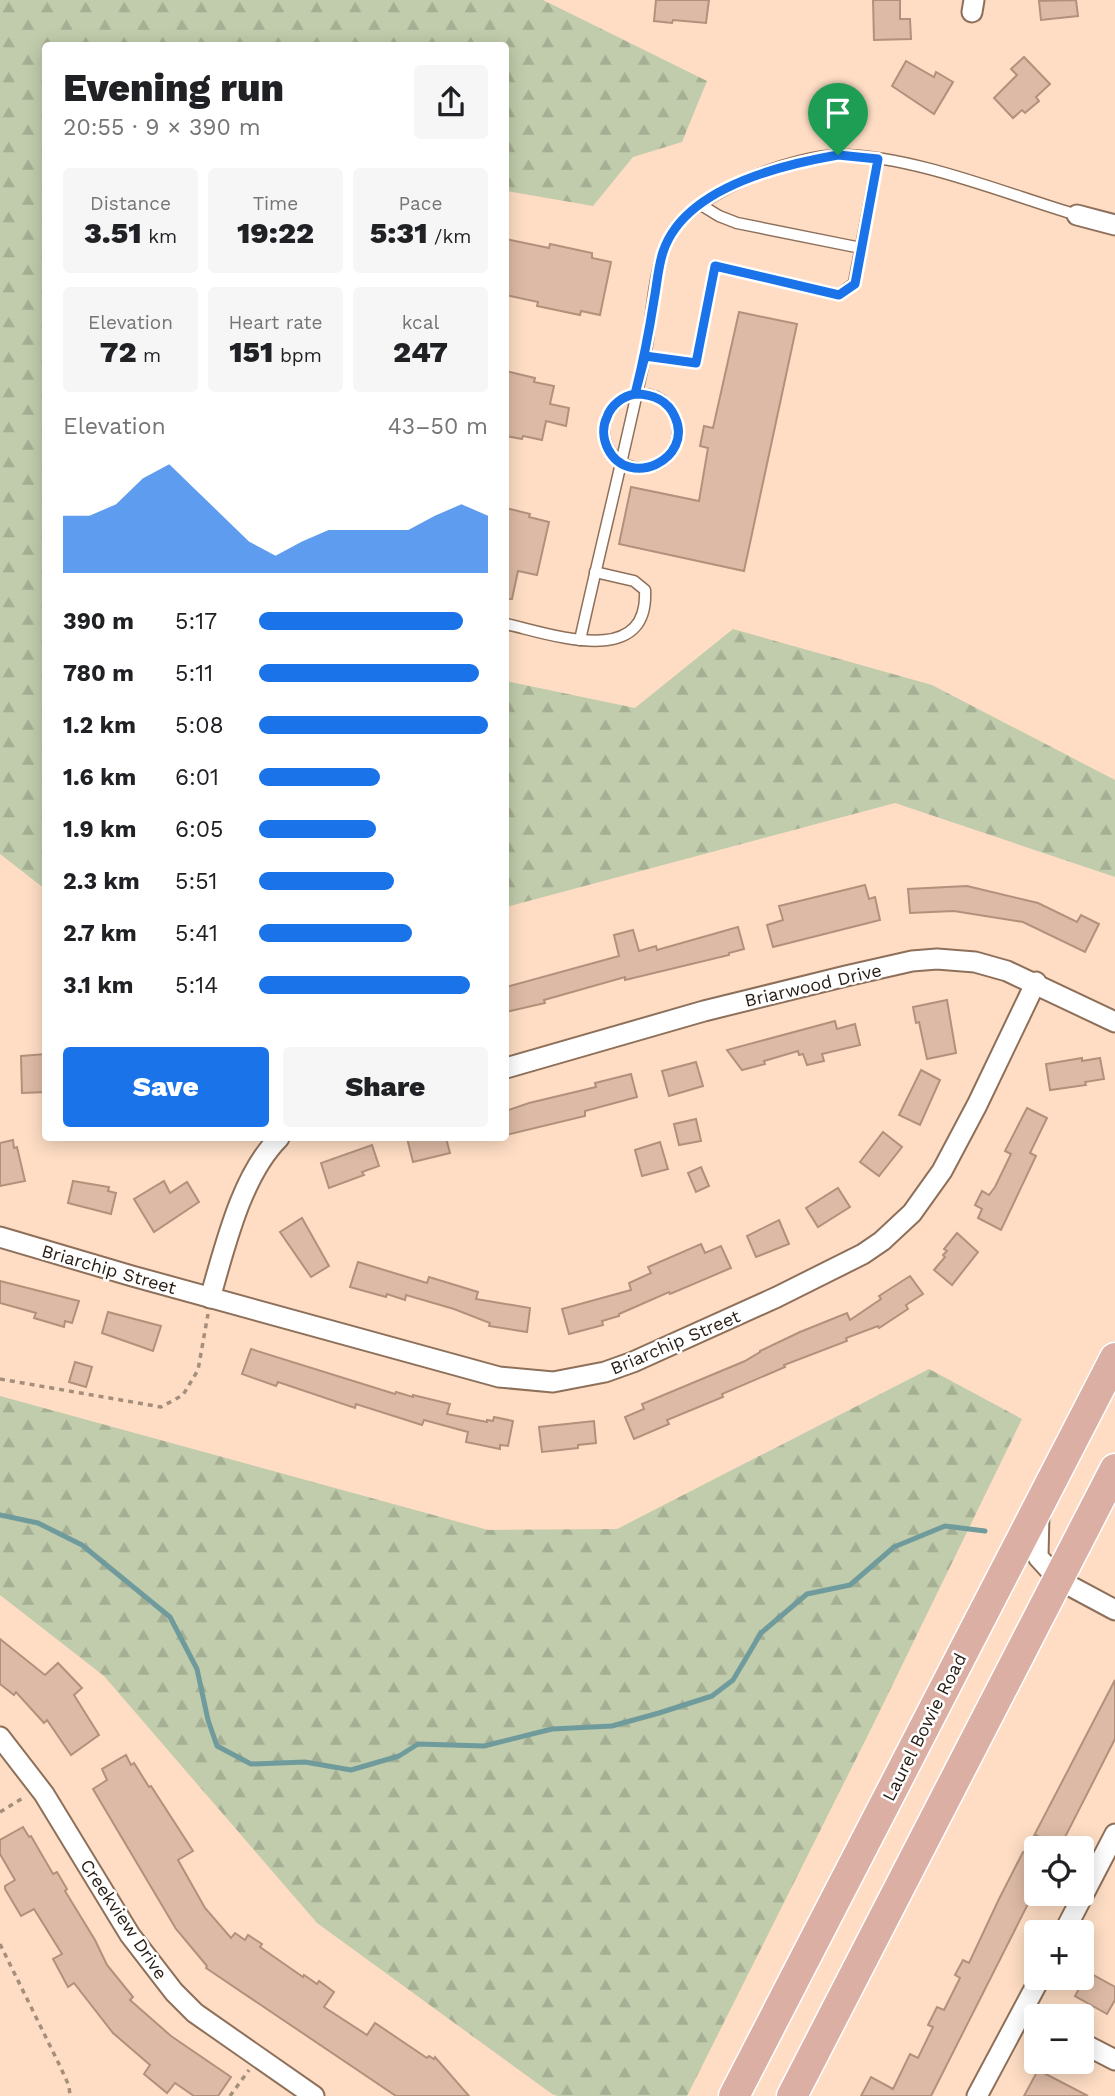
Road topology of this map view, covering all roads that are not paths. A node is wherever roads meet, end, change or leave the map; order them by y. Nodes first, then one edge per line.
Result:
1 (878, 159) junction
2 (702, 205) junction
3 (1077, 215) joint
4 (1115, 226) edge
5 (861, 248) junction
6 (645, 356) junction
7 (635, 394) junction
8 (621, 463) junction
9 (595, 572) junction
10 (509, 625) edge
11 (580, 640) junction
12 (1036, 982) junction
13 (1115, 1022) edge
14 (509, 1067) edge
15 (277, 1141) edge
16 (0, 1237) edge
17 (211, 1298) junction
18 (1115, 1358) edge
19 (1115, 1469) edge
20 (1039, 1505) junction
21 (1059, 1580) junction
22 (1115, 1610) edge
23 (0, 1737) edge
24 (1115, 1835) edge
25 (1070, 1920) edge
26 (1024, 2024) edge
27 (1094, 2049) edge
28 (1115, 2060) edge
29 (314, 2096) edge
30 (734, 2096) edge
31 (792, 2096) edge
32 (977, 2096) edge

1 - 2 lane
1 - 3 lane
1 - 5 lane
2 - 5 lane
2 - 6 lane
3 - 4 street
5 - 6 lane
6 - 7 lane
7 - 8 lane
7 - 8 lane
7 - 8 lane
8 - 9 lane
9 - 11 lane
9 - 11 lane
10 - 11 lane
12 - 13 street, Briarwood Drive
12 - 14 street, Briarwood Drive
12 - 17 street, Briarchip Street
15 - 17 street
16 - 17 street, Briarchip Street
18 - 20 main road, Laurel Bowie Road
19 - 21 main road
20 - 21 street
20 - 30 main road, Laurel Bowie Road
21 - 22 street
21 - 31 main road
23 - 29 street, Creekview Drive
24 - 25 street
26 - 32 street
27 - 28 street

